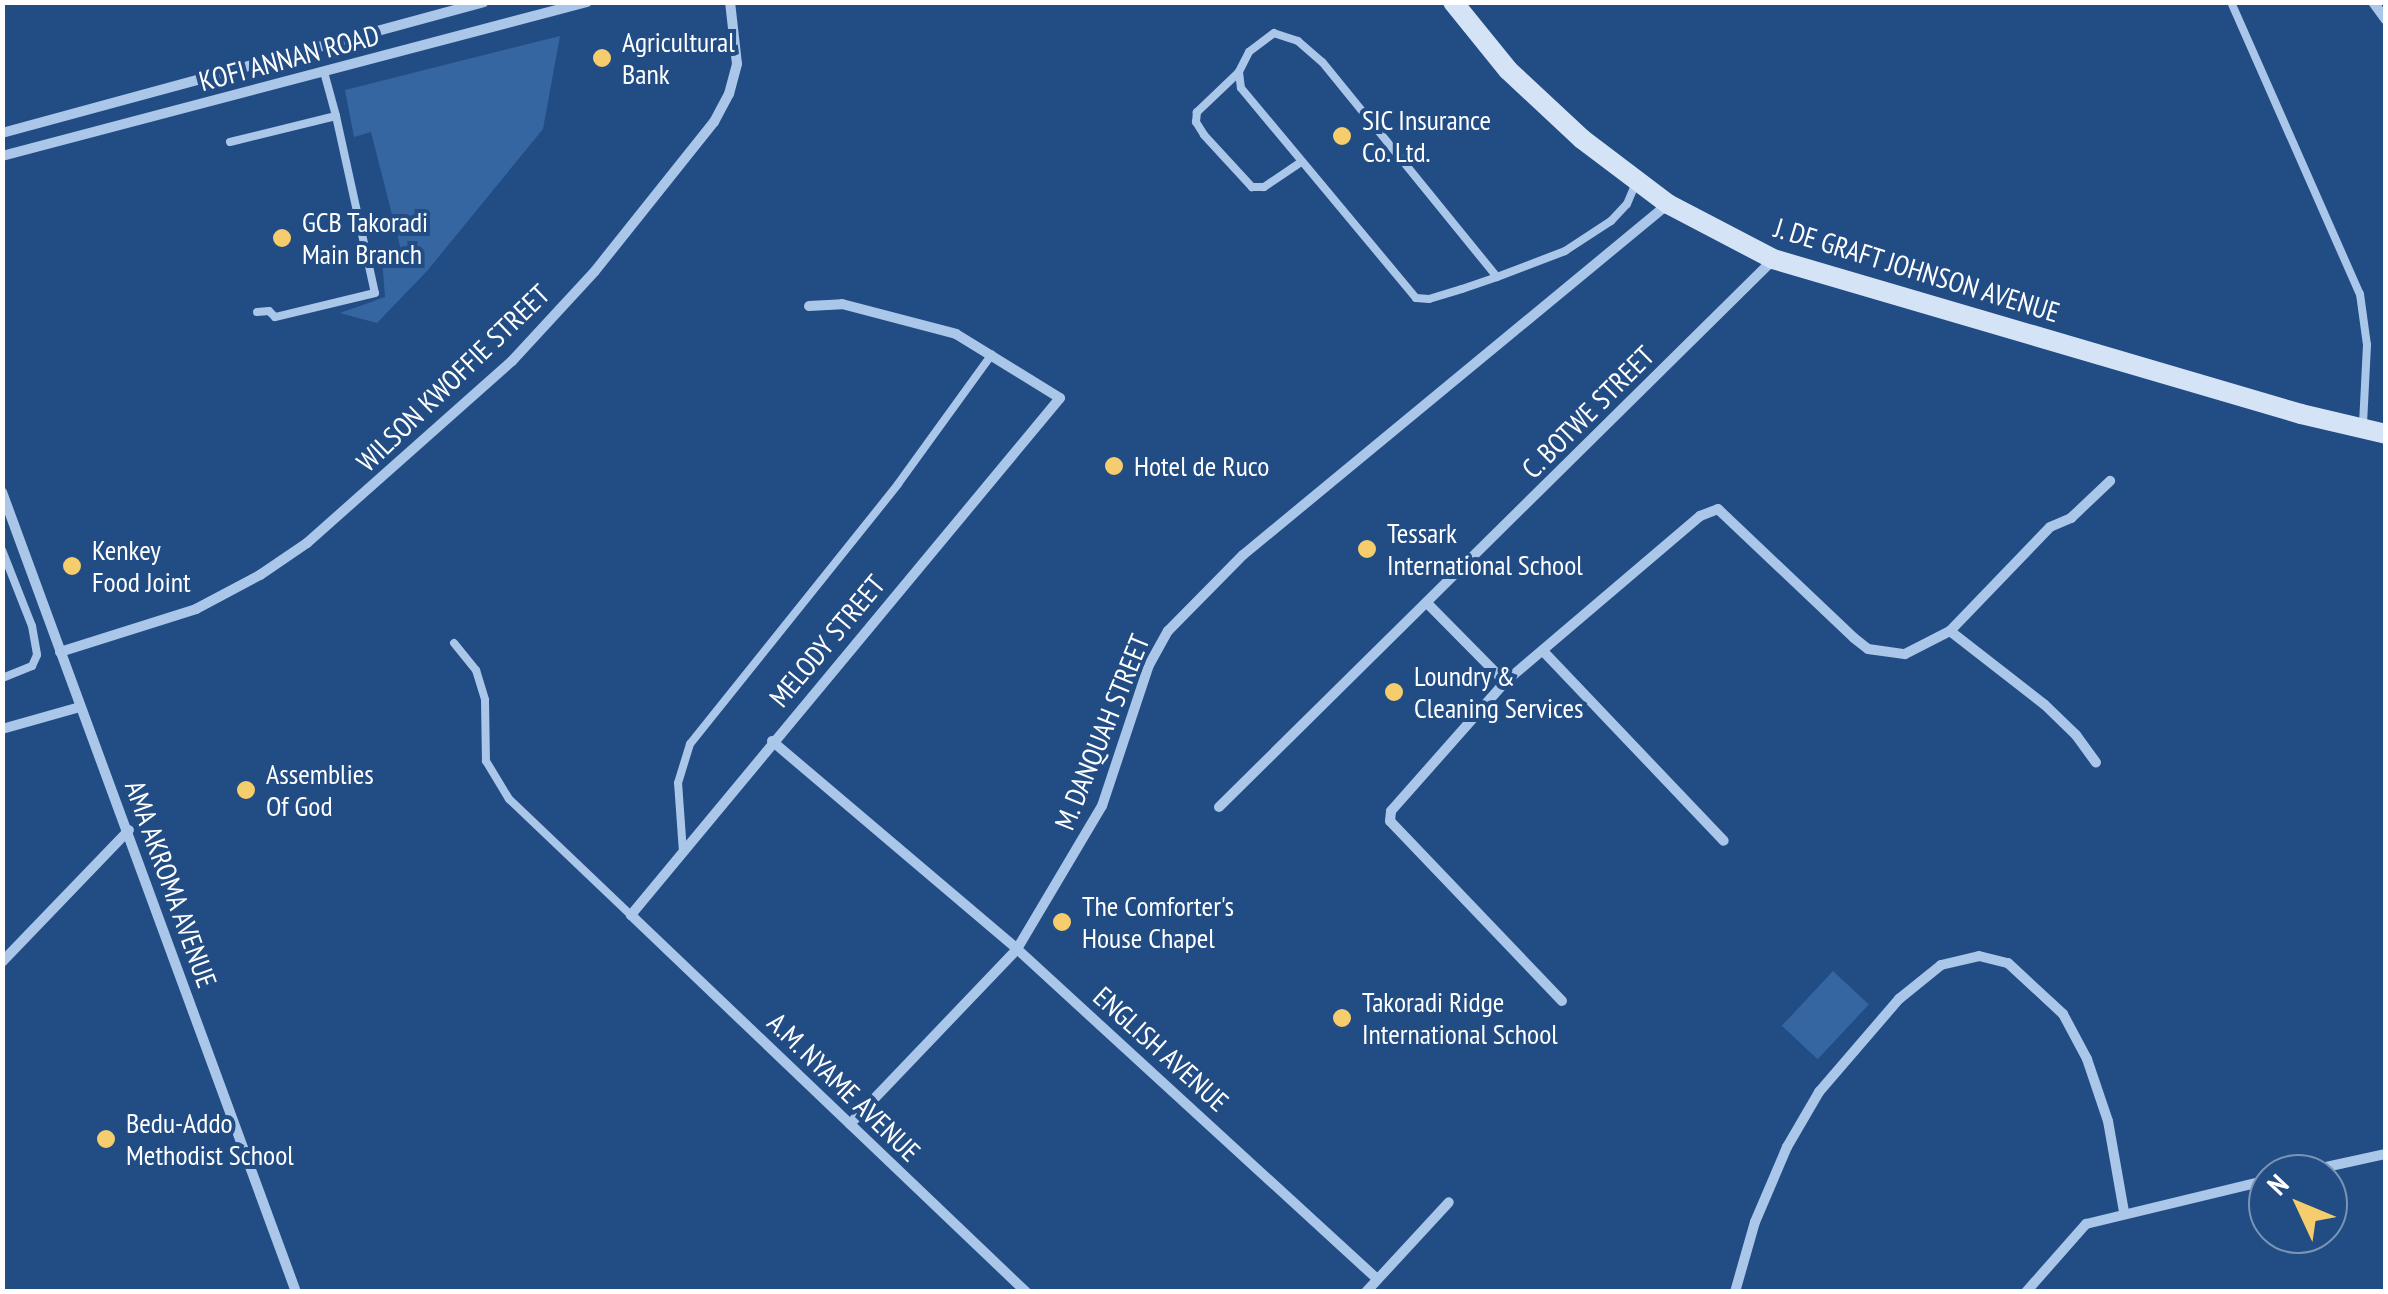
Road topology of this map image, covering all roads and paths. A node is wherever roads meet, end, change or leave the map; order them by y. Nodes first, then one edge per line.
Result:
1 (484, 2) edge
2 (588, 2) edge
3 (730, 2) edge
4 (1453, 2) edge
5 (2231, 2) edge
6 (2373, 2) edge
7 (2386, 20) edge
8 (324, 72) junction
9 (1239, 72) junction
10 (336, 116) junction
11 (2, 132) edge
12 (230, 142) dead end
13 (2, 156) edge
14 (1301, 162) junction
15 (1637, 181) junction
16 (1668, 204) junction
17 (1773, 259) junction
18 (1497, 277) junction
19 (809, 306) dead end
20 (257, 312) dead end
21 (992, 354) junction
22 (2363, 430) junction
23 (2386, 434) edge
24 (2110, 482) dead end
25 (2, 492) edge
26 (2, 550) edge
27 (1428, 604) junction
28 (50, 621) junction
29 (32, 626) junction
30 (1950, 631) junction
31 (454, 643) dead end
32 (60, 652) junction
33 (1542, 652) junction
34 (2, 678) edge
35 (1505, 682) junction
36 (80, 707) junction
37 (2, 729) edge
38 (772, 742) junction
39 (2096, 763) dead end
40 (1219, 806) dead end
41 (129, 830) junction
42 (1724, 840) dead end
43 (683, 852) junction
44 (630, 914) junction
45 (1017, 949) junction
46 (2, 962) edge
47 (1562, 1001) dead end
48 (850, 1124) junction
49 (2386, 1154) edge
50 (2348, 1162) edge
51 (2248, 1184) edge
52 (1449, 1202) dead end
53 (2124, 1212) junction
54 (1377, 1279) junction
55 (296, 1292) edge
56 (1026, 1292) edge
57 (1366, 1292) edge
58 (1735, 1292) edge
59 (2026, 1292) edge

1 - 11 street, KOFI ANNAN ROAD
2 - 8 street, KOFI ANNAN ROAD
3 - 32 street, WILSON KWOFFIE STREET
4 - 15 street, J. DE GRAFT JOHNSON AVENUE
5 - 22 lane
6 - 7 street
8 - 10 lane
8 - 13 street, KOFI ANNAN ROAD
9 - 14 lane
9 - 14 lane
9 - 18 lane
10 - 12 lane
10 - 20 lane
14 - 18 lane
15 - 16 street, J. DE GRAFT JOHNSON AVENUE
15 - 18 lane
16 - 17 street, J. DE GRAFT JOHNSON AVENUE
16 - 45 street, M. DANQUAH STREET
17 - 22 street, J. DE GRAFT JOHNSON AVENUE
17 - 27 street, C. BOTWE STREET
19 - 21 street
21 - 38 street, MELODY STREET
21 - 43 lane
22 - 23 street, J. DE GRAFT JOHNSON AVENUE
24 - 30 street
25 - 28 street, AMA AKROMA AVENUE
26 - 29 lane
27 - 35 street
27 - 40 street, C. BOTWE STREET
28 - 29 lane
28 - 32 street, AMA AKROMA AVENUE
29 - 34 lane
30 - 33 street
30 - 39 street
31 - 44 lane
32 - 36 street, AMA AKROMA AVENUE
33 - 35 street
33 - 42 street
35 - 47 street
36 - 37 street
36 - 41 street, AMA AKROMA AVENUE
38 - 43 street, MELODY STREET
38 - 45 street, ENGLISH AVENUE
41 - 46 street
41 - 55 street, AMA AKROMA AVENUE
43 - 44 street, MELODY STREET
44 - 48 street, A.M. NYAME AVENUE
45 - 48 street, M. DANQUAH STREET
45 - 54 street, ENGLISH AVENUE
48 - 56 street, A.M. NYAME AVENUE
49 - 50 street
51 - 53 street
52 - 54 street
53 - 58 street
53 - 59 street
54 - 57 street

